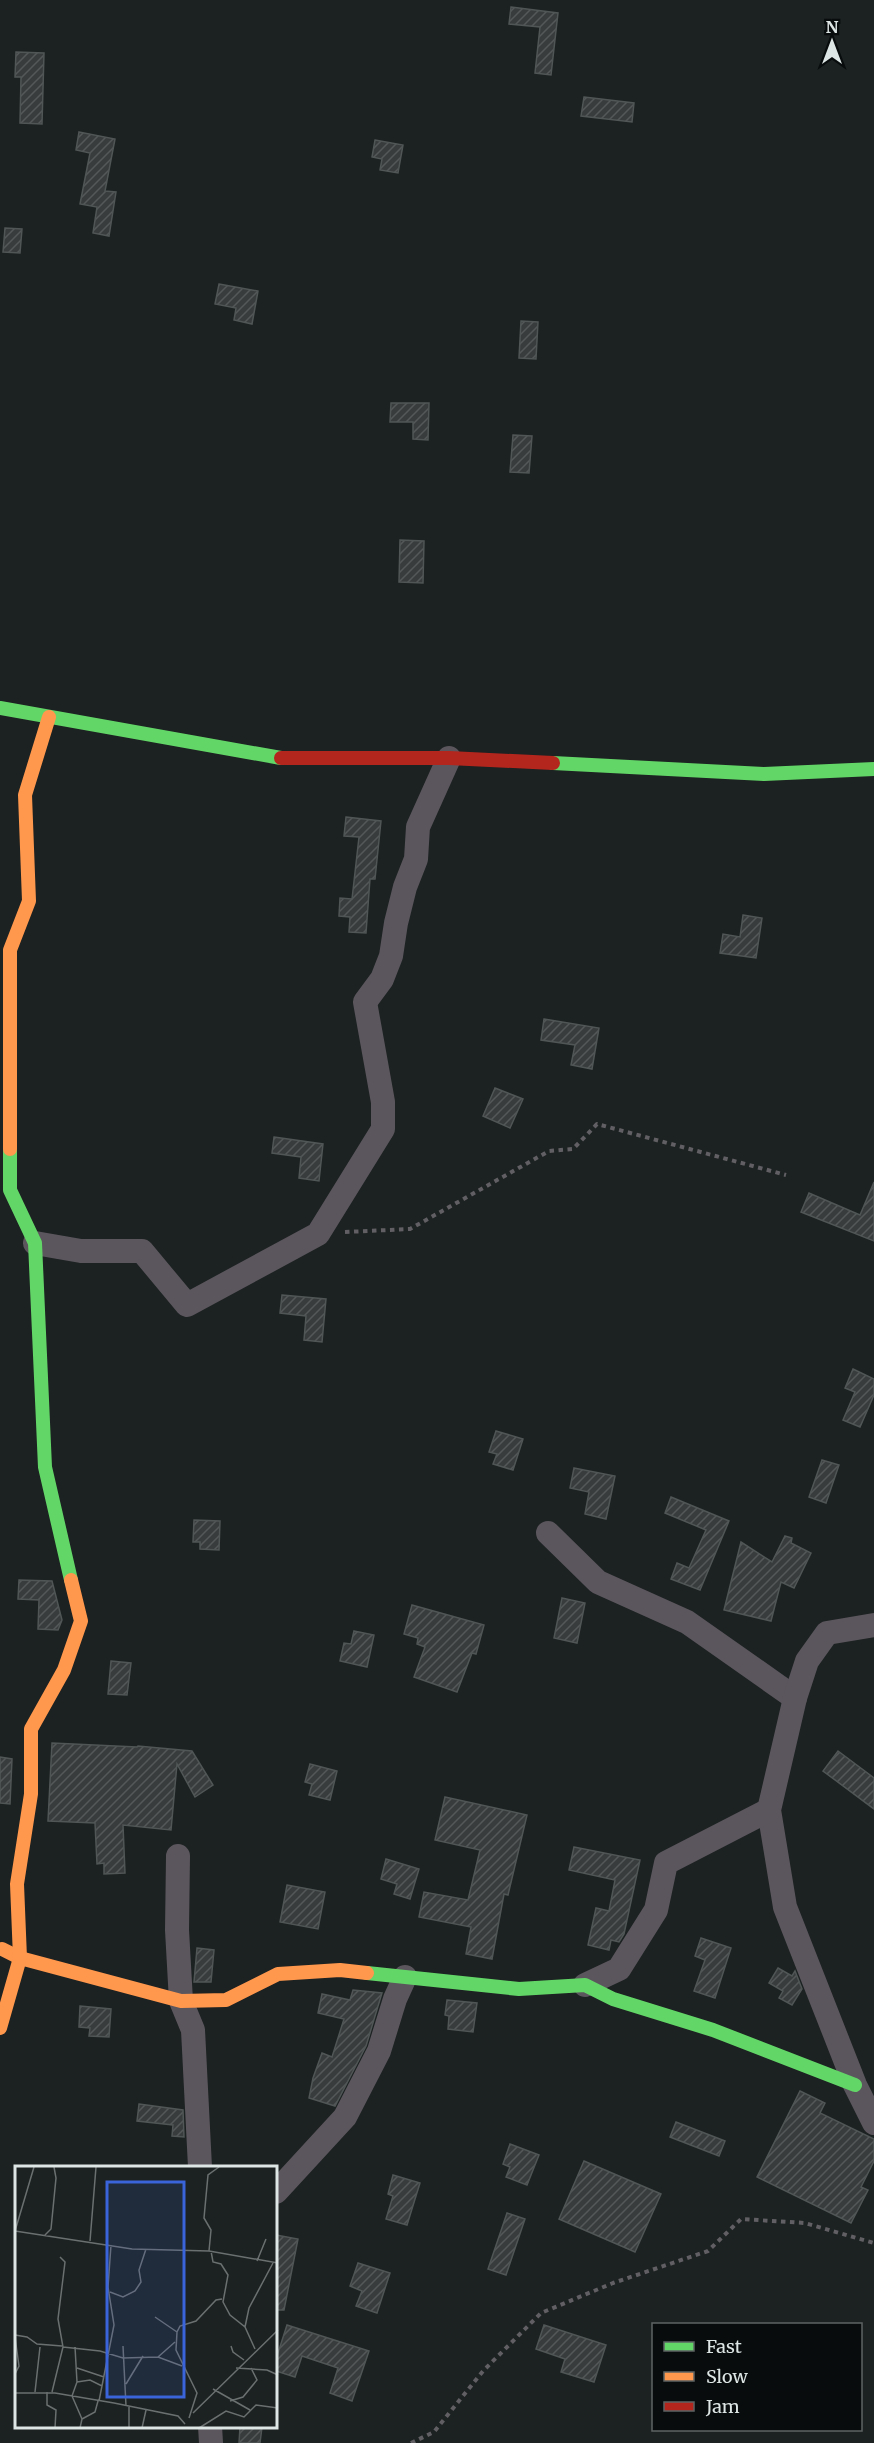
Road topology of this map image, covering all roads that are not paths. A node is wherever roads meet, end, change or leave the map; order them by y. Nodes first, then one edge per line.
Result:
1 (0, 708) edge
2 (49, 717) junction
3 (449, 758) junction
4 (874, 769) edge
5 (35, 1243) junction
6 (548, 1533) dead end
7 (874, 1626) edge
8 (795, 1698) junction
9 (769, 1810) junction
10 (178, 1856) dead end
11 (0, 1948) edge
12 (20, 1958) junction
13 (405, 1977) junction
14 (585, 1985) junction
15 (181, 2001) junction
16 (0, 2028) edge
17 (855, 2085) junction
18 (874, 2123) edge
19 (200, 2166) edge
20 (278, 2190) edge
21 (210, 2428) edge
22 (211, 2443) edge

1 - 2 street
2 - 3 street
2 - 5 street
3 - 4 street
3 - 5 street
5 - 12 street
6 - 8 street
7 - 8 street
8 - 9 street
9 - 14 street
9 - 17 street
10 - 15 street
11 - 12 street
12 - 15 street
12 - 16 street
13 - 14 street
13 - 15 street
13 - 20 street
14 - 17 street
15 - 19 street
17 - 18 street
21 - 22 street

